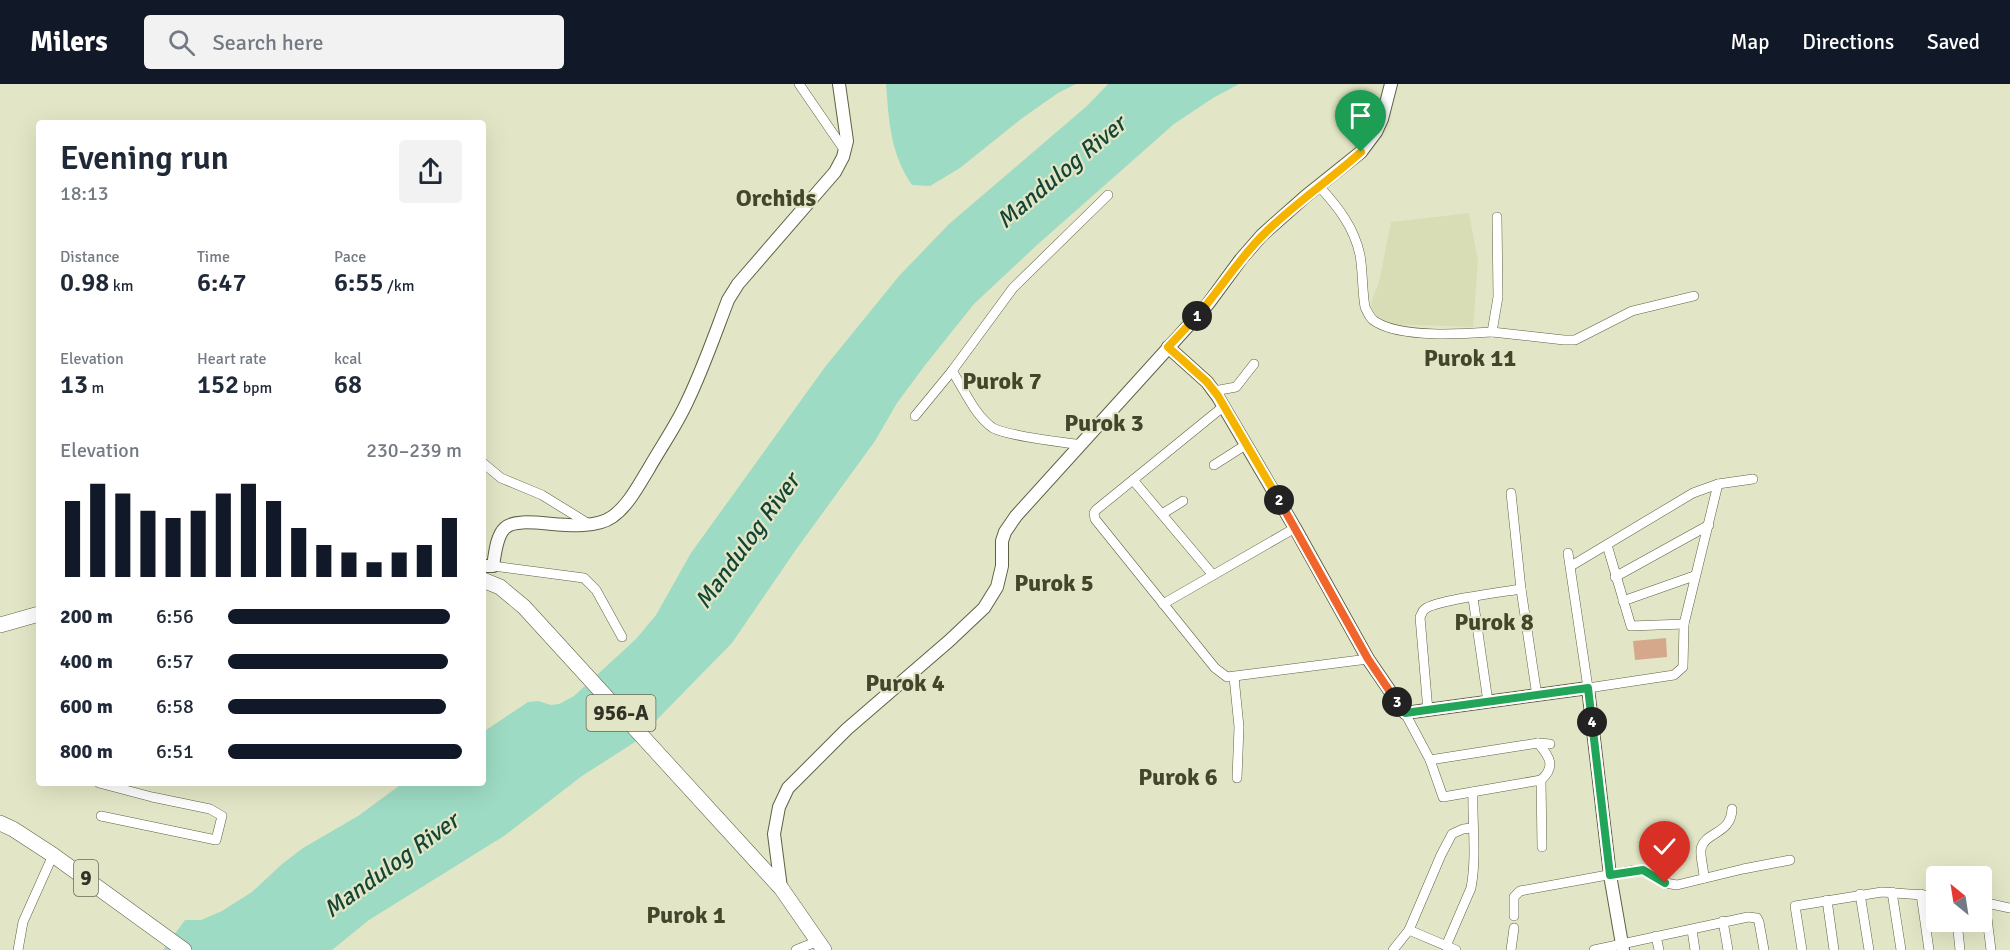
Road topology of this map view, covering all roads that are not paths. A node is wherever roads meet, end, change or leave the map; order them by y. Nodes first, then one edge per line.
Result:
1 (799, 84) edge
2 (839, 84) edge
3 (1390, 84) edge
4 (845, 151) junction
5 (1319, 186) junction
6 (1108, 195) dead end
7 (1497, 217) dead end
8 (1694, 296) dead end
9 (1492, 332) junction
10 (1168, 347) junction
11 (1254, 364) dead end
12 (952, 371) junction
13 (1214, 391) junction
14 (1224, 406) junction
15 (915, 416) dead end
16 (1247, 444) junction
17 (1081, 445) junction
18 (1215, 465) dead end
19 (486, 466) edge
20 (1753, 479) dead end
21 (1133, 480) junction
22 (1718, 484) junction
23 (1511, 493) dead end
24 (1183, 501) dead end
25 (1162, 514) junction
26 (1709, 525) junction
27 (592, 526) junction
28 (1295, 528) junction
29 (1607, 545) junction
30 (1568, 553) dead end
31 (488, 566) edge
32 (1570, 566) junction
33 (1213, 575) junction
34 (1695, 576) junction
35 (1615, 577) junction
36 (486, 581) edge
37 (1521, 589) junction
38 (1473, 598) junction
39 (1623, 601) junction
40 (1163, 604) junction
41 (36, 615) edge
42 (1684, 624) junction
43 (0, 625) edge
44 (622, 637) dead end
45 (1368, 659) junction
46 (1234, 677) junction
47 (1588, 688) junction
48 (1537, 696) junction
49 (1488, 702) junction
50 (1428, 711) junction
51 (1405, 713) junction
52 (1538, 744) junction
53 (1550, 744) dead end
54 (1430, 760) junction
55 (1237, 778) dead end
56 (1541, 780) junction
57 (112, 786) edge
58 (1473, 792) junction
59 (1732, 809) dead end
60 (101, 816) dead end
61 (0, 823) edge
62 (1472, 828) junction
63 (1542, 847) dead end
64 (53, 855) junction
65 (1790, 860) dead end
66 (1610, 875) junction
67 (1704, 879) junction
68 (780, 888) junction
69 (1892, 892) junction
70 (1860, 894) junction
71 (1921, 894) junction
72 (1926, 895) edge
73 (1827, 900) junction
74 (1992, 904) edge
75 (2010, 908) edge
76 (1514, 916) dead end
77 (1723, 921) junction
78 (1514, 928) dead end
79 (1409, 930) junction
80 (1692, 930) junction
81 (1958, 932) edge
82 (1988, 932) edge
83 (1656, 936) junction
84 (821, 946) edge
85 (1446, 946) junction
86 (1623, 947) edge
87 (18, 950) edge
88 (184, 950) edge
89 (796, 950) edge
90 (1393, 950) edge
91 (1456, 950) edge
92 (1511, 950) edge
93 (1594, 950) edge
94 (1659, 950) edge
95 (1695, 950) edge
96 (1728, 950) edge
97 (1764, 950) edge
98 (1802, 950) edge
99 (1834, 950) edge
100 (1869, 950) edge
101 (1901, 950) edge
102 (1929, 950) edge
103 (1960, 950) edge
104 (1991, 950) edge

1 - 4 street
2 - 4 street
3 - 5 street
4 - 27 street
5 - 9 street
5 - 10 street
6 - 12 street
7 - 9 street
8 - 9 street
10 - 13 street
10 - 17 street
11 - 13 street
12 - 15 street
12 - 17 street
13 - 14 street
14 - 16 street
14 - 21 street
16 - 18 street
16 - 28 street
17 - 68 street
19 - 27 street
20 - 22 street
21 - 25 street
21 - 40 street
22 - 26 street
22 - 29 street
23 - 37 street
24 - 25 street
25 - 33 street
26 - 34 street
26 - 35 street
27 - 31 street
28 - 33 street
28 - 45 street
29 - 32 street
29 - 35 street
30 - 32 street
31 - 44 street
32 - 47 street
33 - 40 street
34 - 39 street
34 - 42 street
35 - 39 street
36 - 68 main road, 956-A
37 - 38 street
37 - 48 street
38 - 49 street
38 - 50 street
39 - 42 street
40 - 46 street
41 - 43 main road
42 - 47 street
45 - 46 street
45 - 51 street
46 - 55 street
47 - 48 street
47 - 66 street
48 - 49 street
49 - 50 street
50 - 51 street
51 - 54 street
52 - 53 street
52 - 54 street
52 - 56 street
54 - 58 street
56 - 58 street
56 - 63 street
57 - 60 street
58 - 62 street
59 - 67 street
61 - 64 main road, 9
62 - 79 street
62 - 85 street
64 - 87 street
64 - 88 main road, 9
65 - 67 street
66 - 67 street
66 - 76 street
66 - 86 street
68 - 84 main road, 956-A
69 - 70 street
69 - 71 street
69 - 101 street
70 - 73 street
70 - 100 street
71 - 72 street
71 - 102 street
73 - 98 street
73 - 99 street
74 - 75 street
77 - 80 street
77 - 96 street
77 - 97 street
78 - 92 street
79 - 85 street
79 - 90 street
80 - 83 street
80 - 95 street
81 - 103 street
82 - 104 street
83 - 86 street
83 - 94 street
84 - 89 street
85 - 91 street
86 - 93 street

